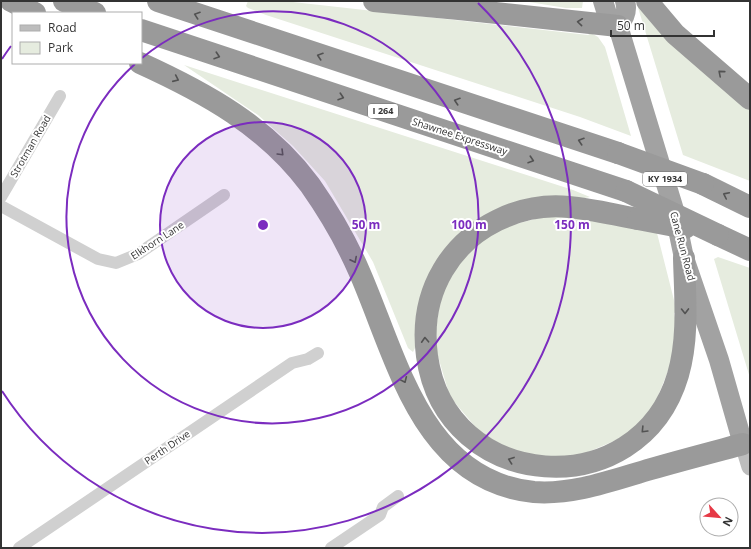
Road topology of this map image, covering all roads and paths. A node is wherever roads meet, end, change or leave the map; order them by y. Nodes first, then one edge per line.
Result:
1 (12, 1) edge
2 (64, 1) edge
3 (158, 1) edge
4 (374, 1) edge
5 (480, 1) edge
6 (603, 1) edge
7 (625, 1) edge
8 (647, 1) edge
9 (460, 9) junction
10 (33, 12) edge
11 (92, 12) edge
12 (618, 26) junction
13 (142, 30) edge
14 (142, 64) edge
15 (60, 96) dead end
16 (750, 99) edge
17 (224, 195) dead end
18 (1, 196) edge
19 (1, 206) edge
20 (750, 207) edge
21 (718, 235) junction
22 (750, 250) edge
23 (684, 258) junction
24 (318, 353) dead end
25 (743, 444) junction
26 (750, 466) edge
27 (398, 496) dead end
28 (19, 548) edge
29 (331, 548) edge

1 - 10 highway
2 - 11 highway
20 -> 3 highway, bridge
4 - 9 highway
5 - 9 highway
6 - 12 highway, Cane Run Road / KY 1934
7 - 12 highway
16 -> 8 highway
12 -> 9 highway
12 - 23 highway, Cane Run Road / KY 1934
13 -> 21 highway, Shawnee Expressway / I 264, bridge
14 -> 25 highway
15 - 18 street, Strotman Road
17 - 19 street, Elkhorn Lane
21 - 22 highway, Shawnee Expressway / I 264
23 -> 21 highway, bridge
23 - 25 highway, Cane Run Road / KY 1934
24 - 28 street, Perth Drive
25 - 26 main road, Cane Run Road / KY 1934
27 - 29 street

